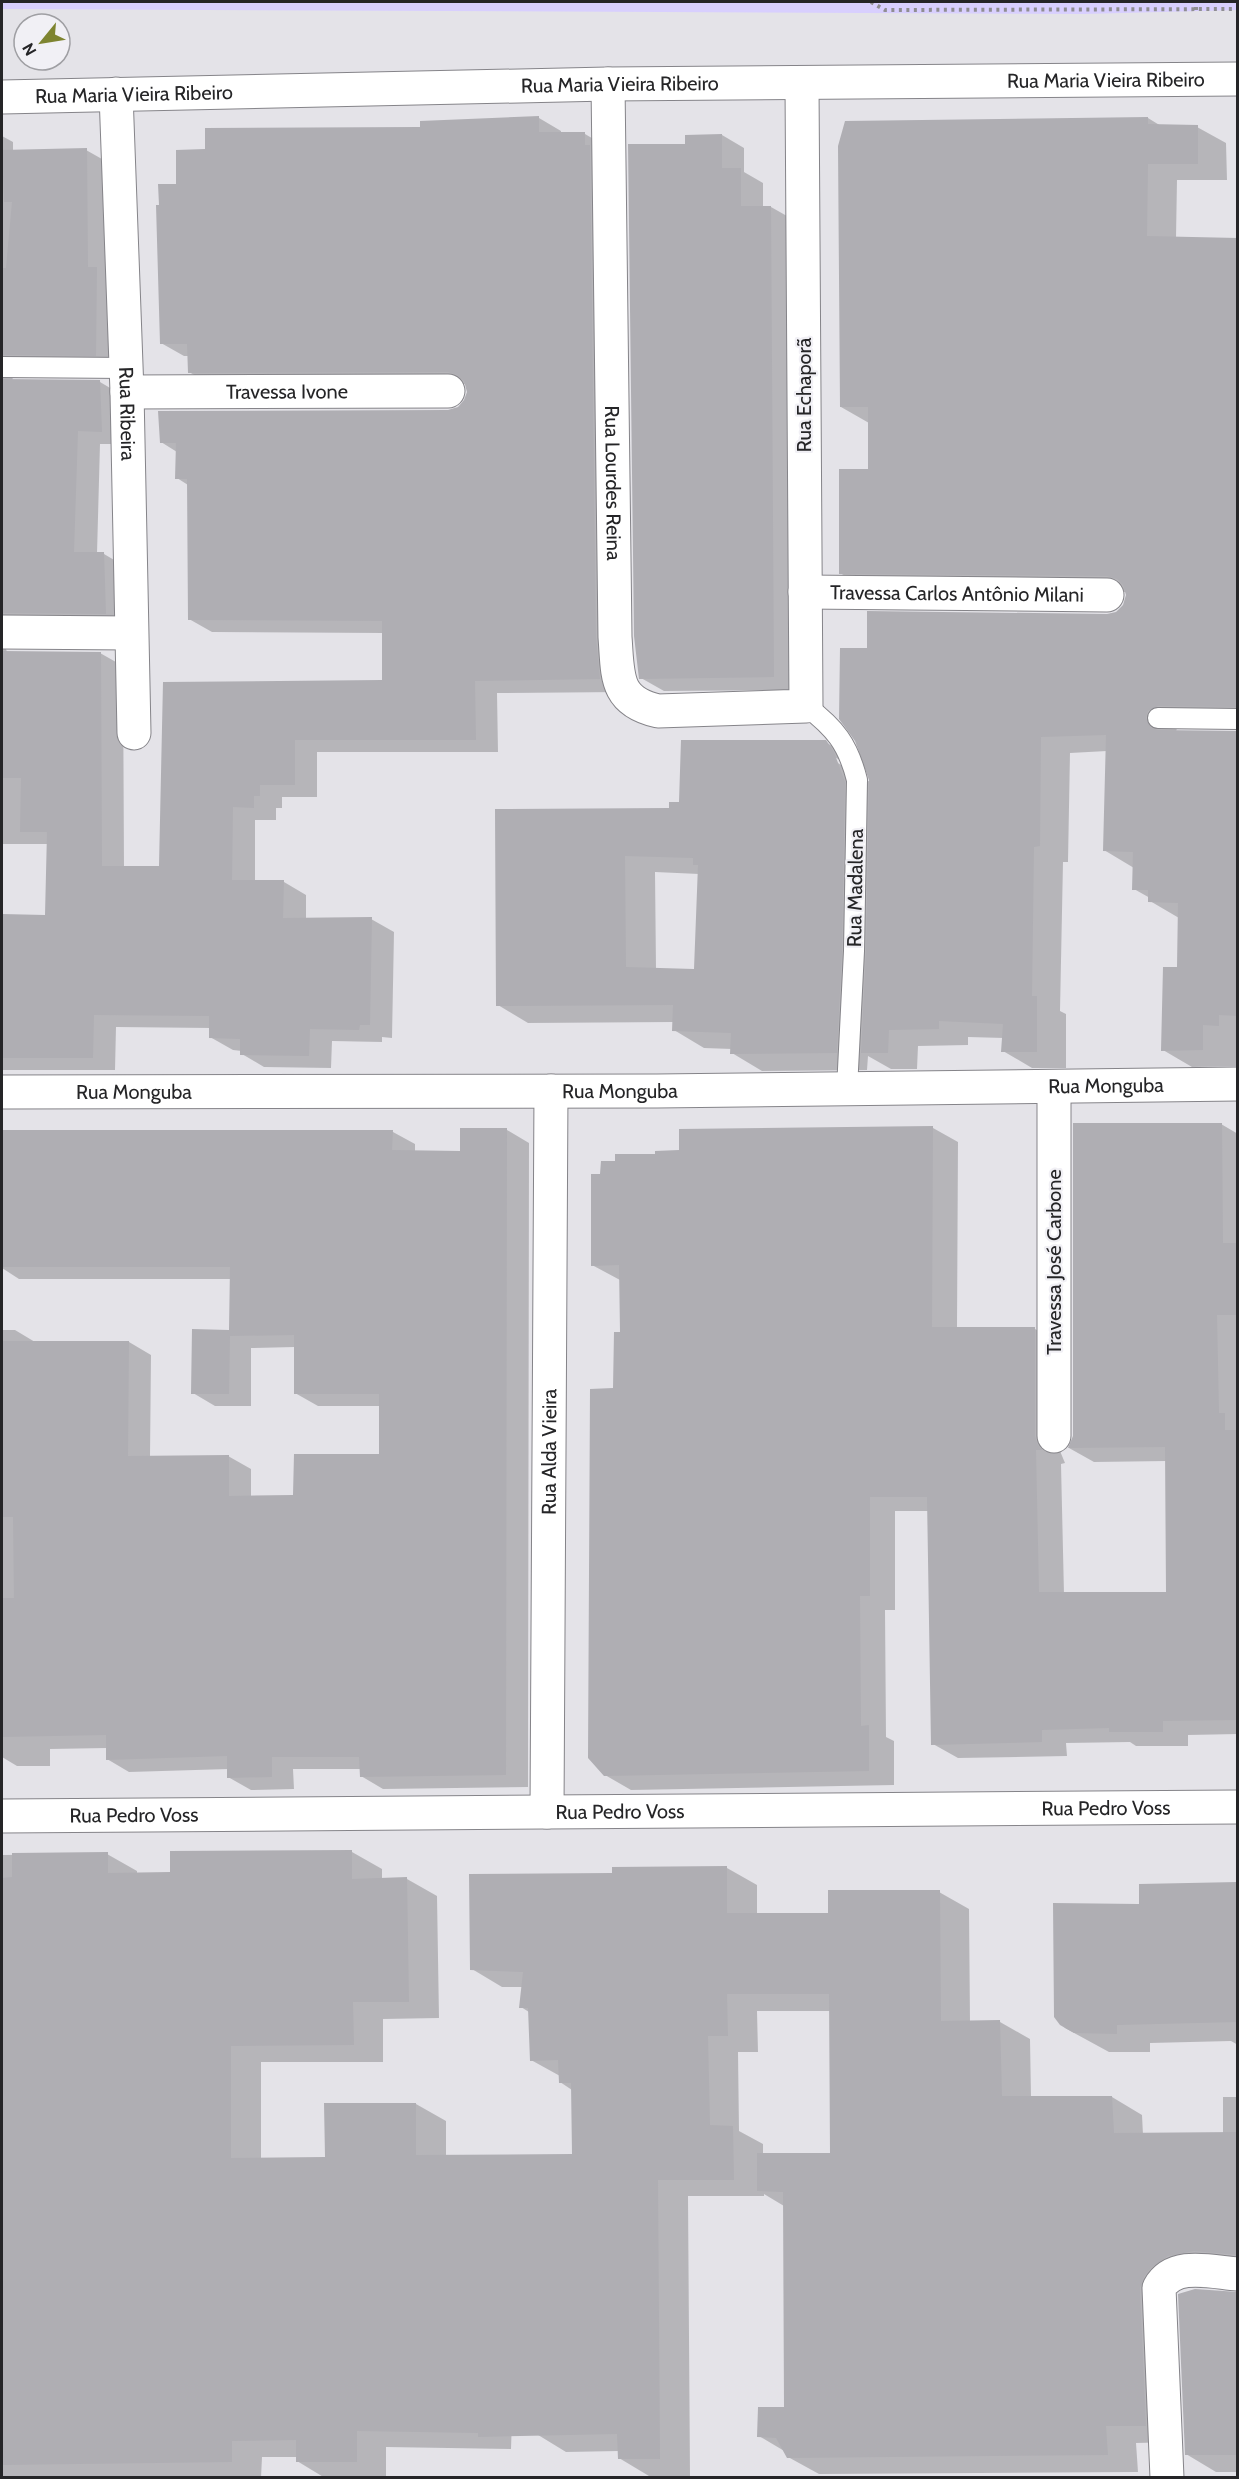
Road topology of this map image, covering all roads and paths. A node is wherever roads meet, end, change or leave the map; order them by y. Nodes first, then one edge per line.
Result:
1 (871, 2) edge
2 (1196, 2) edge
3 (1238, 9) edge
4 (1196, 10) junction
5 (1238, 79) edge
6 (608, 84) junction
7 (802, 84) junction
8 (116, 94) junction
9 (2, 97) edge
10 (2, 367) edge
11 (126, 380) junction
12 (448, 392) dead end
13 (805, 592) junction
14 (1107, 595) dead end
15 (2, 632) edge
16 (131, 633) junction
17 (806, 706) junction
18 (1158, 718) dead end
19 (1238, 719) edge
20 (134, 733) dead end
21 (1238, 1084) edge
22 (1054, 1087) junction
23 (847, 1089) junction
24 (551, 1091) junction
25 (2, 1092) edge
26 (1054, 1436) dead end
27 (1238, 1808) edge
28 (547, 1812) junction
29 (2, 1816) edge
30 (1238, 2274) edge
31 (1167, 2478) edge

1 - 4 path
2 - 4 path
3 - 4 path
5 - 7 street, Rua Maria Vieira Ribeiro
6 - 7 street, Rua Maria Vieira Ribeiro
6 - 8 street, Rua Maria Vieira Ribeiro
6 - 17 street, Rua Lourdes Reina
7 - 13 street, Rua Echaporã
8 - 9 street, Rua Maria Vieira Ribeiro
8 - 11 street, Rua Ribeira
10 - 11 lane
11 - 12 street, Travessa Ivone
11 - 16 street, Rua Ribeira
13 - 14 street, Travessa Carlos Antônio Milani
13 - 17 street, Rua Echaporã
15 - 16 street
16 - 20 street, Rua Ribeira
17 - 23 lane, Rua Madalena
18 - 19 lane
21 - 22 street, Rua Monguba
22 - 23 street, Rua Monguba
22 - 26 street, Travessa José Carbone
23 - 24 street, Rua Monguba
24 - 25 street, Rua Monguba
24 - 28 street, Rua Alda Vieira
27 - 28 street, Rua Pedro Voss
28 - 29 street, Rua Pedro Voss
30 - 31 street

